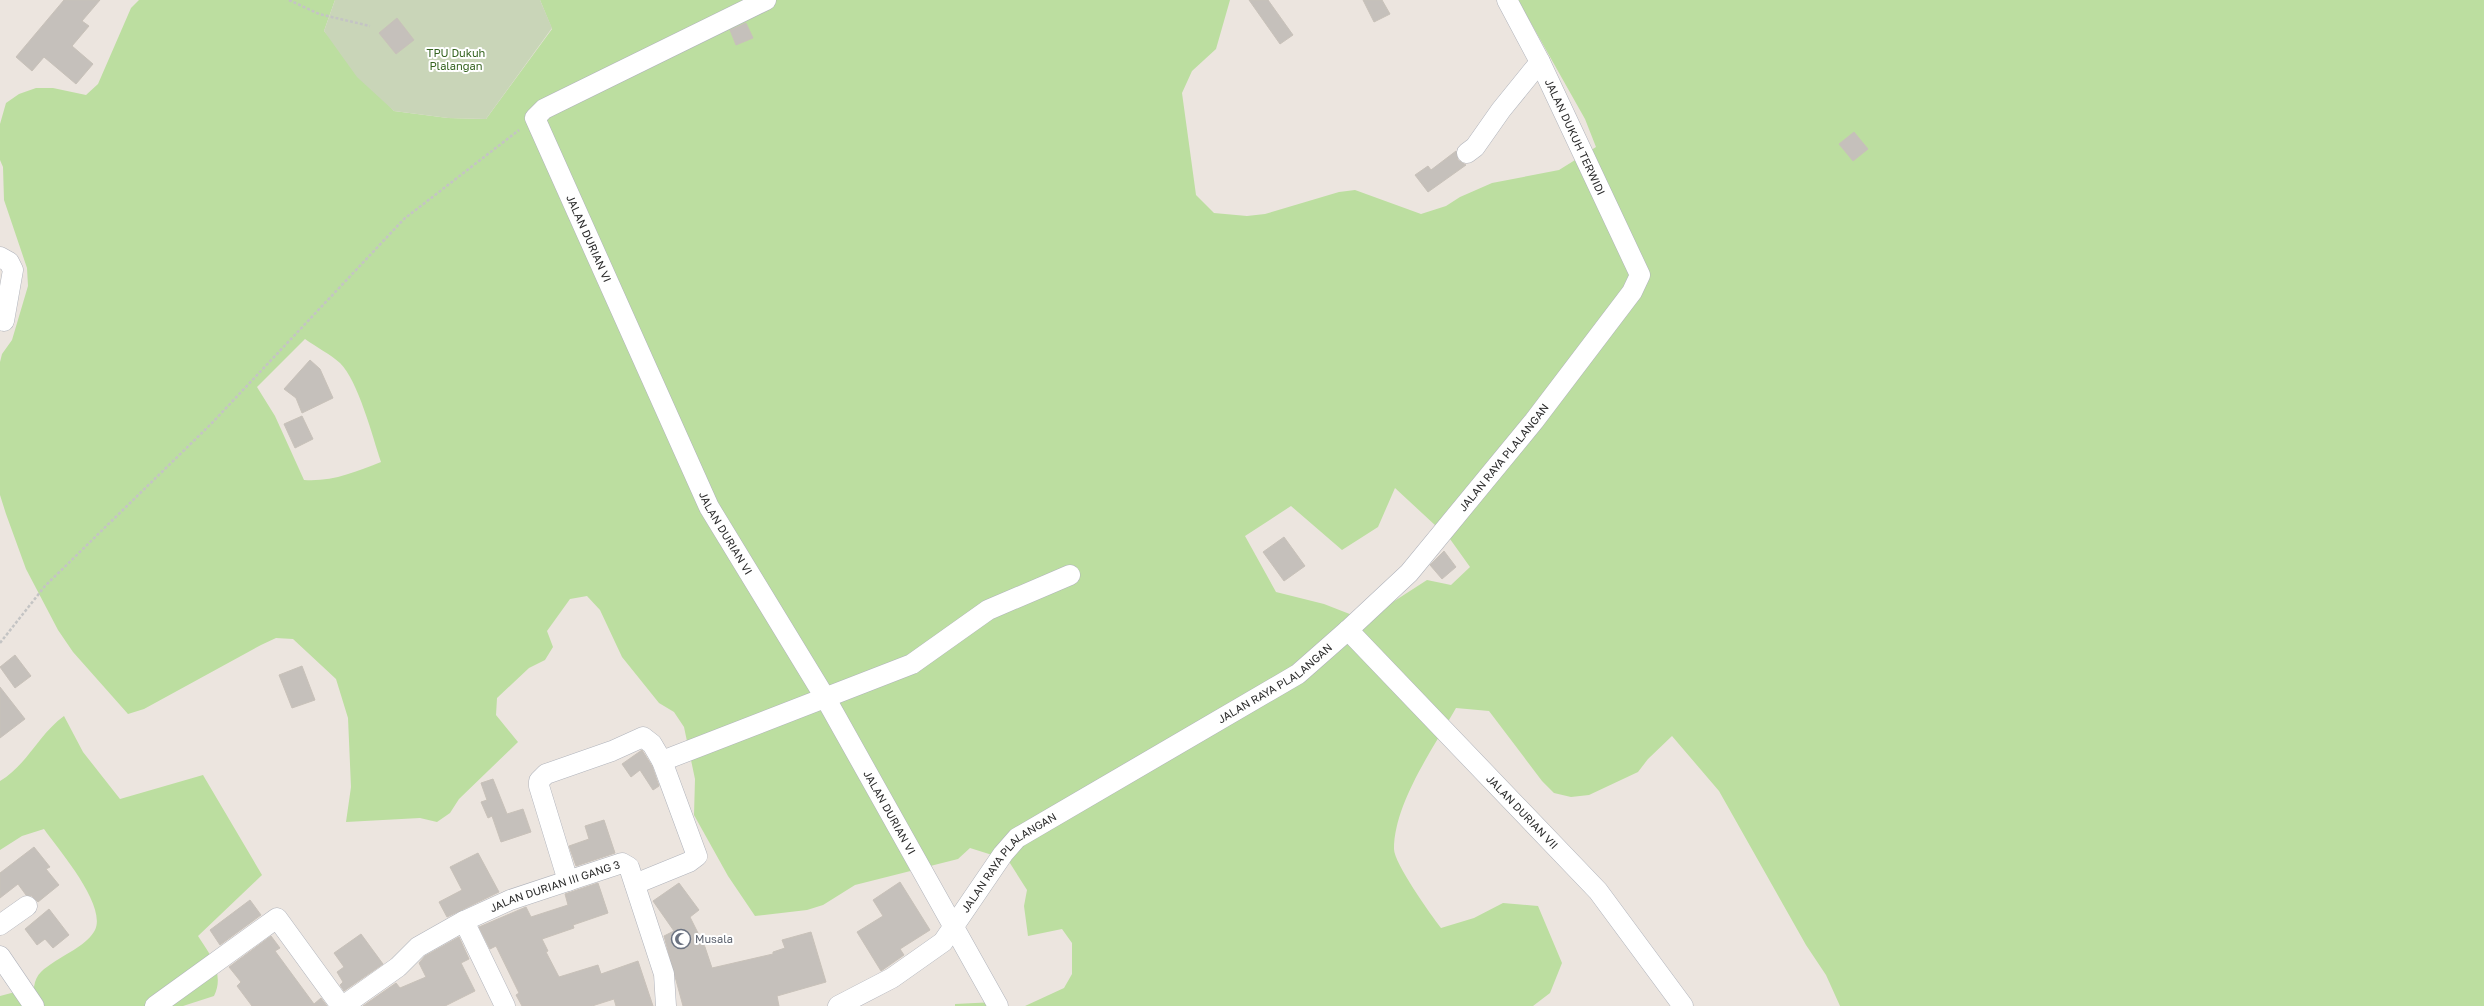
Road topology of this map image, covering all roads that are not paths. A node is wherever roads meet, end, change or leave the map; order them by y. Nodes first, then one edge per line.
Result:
1 (766, 0) edge
2 (1508, 0) edge
3 (1540, 62) junction
4 (1467, 153) dead end
5 (0, 257) edge
6 (1640, 274) joint
7 (4, 320) dead end
8 (1070, 575) dead end
9 (1348, 630) junction
10 (826, 699) junction
11 (662, 761) junction
12 (568, 881) junction
13 (635, 884) junction
14 (27, 906) dead end
15 (471, 917) junction
16 (0, 925) edge
17 (954, 928) junction
18 (0, 956) edge
19 (34, 1006) edge
20 (155, 1006) edge
21 (342, 1006) edge
22 (505, 1006) edge
23 (666, 1006) edge
24 (838, 1006) edge
25 (998, 1006) edge
26 (1683, 1006) edge

1 - 10 street, JALAN DURIAN VI
2 - 3 street, JALAN DUKUH TERWIDI
3 - 4 street
3 - 6 street, JALAN DUKUH TERWIDI
5 - 7 street
6 - 9 street, JALAN RAYA PLALANGAN
8 - 10 street
9 - 17 street, JALAN RAYA PLALANGAN
9 - 26 street, JALAN DURIAN VII
10 - 11 street
10 - 17 street, JALAN DURIAN VI
11 - 12 street
11 - 13 street
12 - 13 street, JALAN DURIAN III GANG 3
12 - 15 street, JALAN DURIAN III GANG 3
13 - 23 street, JALAN DURIAN III GANG 3
14 - 16 street
15 - 21 street, JALAN DURIAN III GANG 3
15 - 22 street
17 - 24 street, JALAN RAYA PLALANGAN
17 - 25 street
18 - 19 street
20 - 21 street

